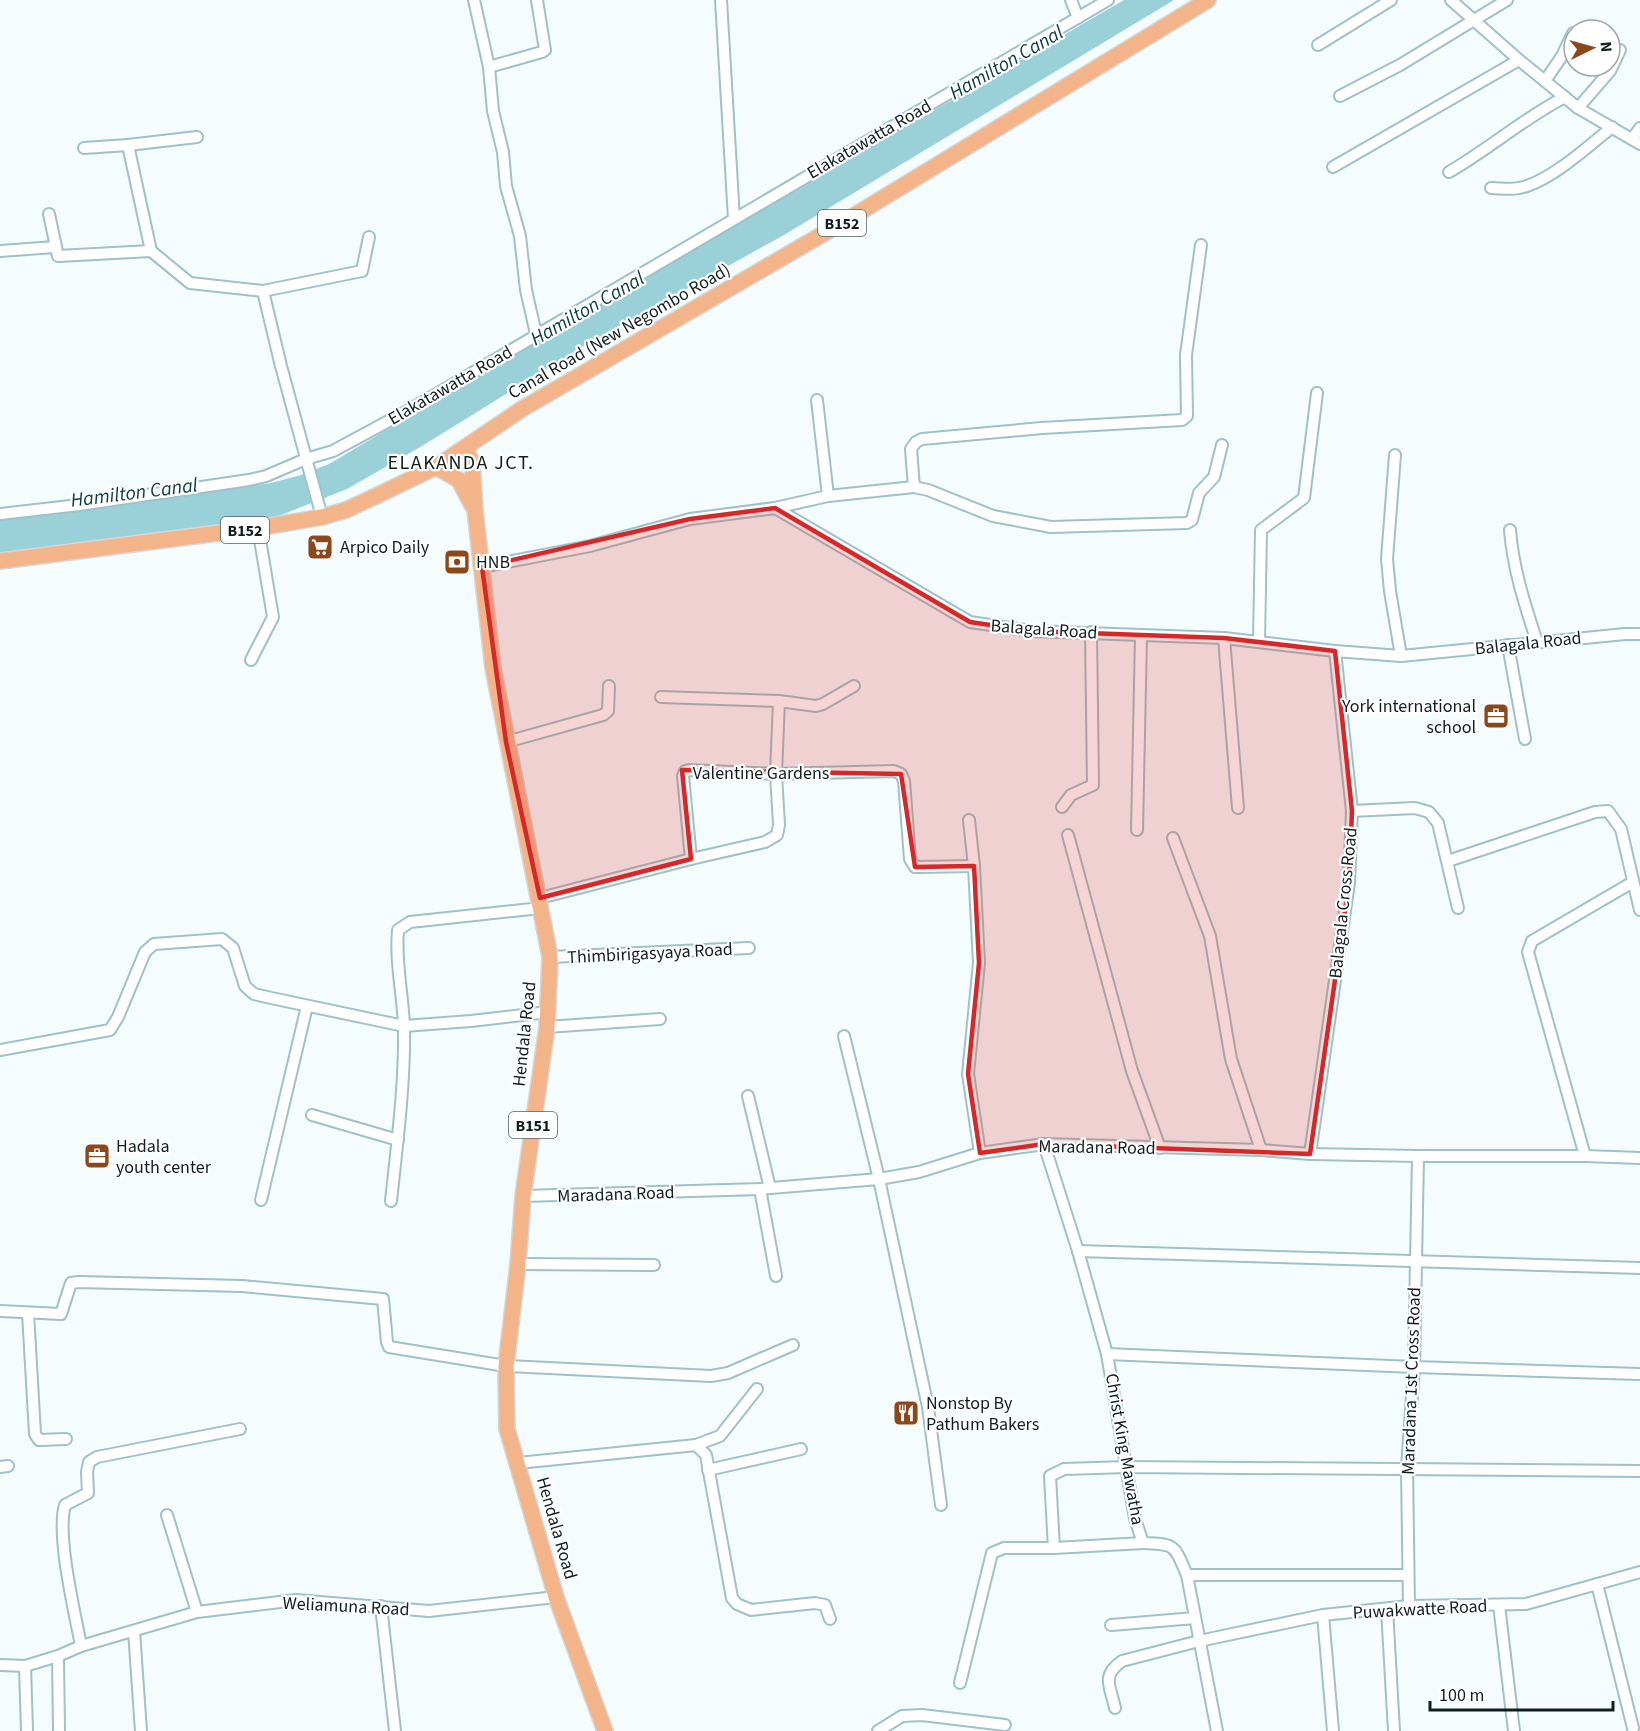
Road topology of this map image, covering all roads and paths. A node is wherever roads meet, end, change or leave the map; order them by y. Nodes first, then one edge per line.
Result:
1 (474, 0) edge
2 (537, 0) edge
3 (721, 0) edge
4 (1071, 0) edge
5 (1108, 0) edge
6 (1208, 0) edge
7 (1391, 0) edge
8 (1451, 0) edge
9 (1507, 0) edge
10 (1078, 18) junction
11 (1475, 21) junction
12 (1318, 45) dead end
13 (1562, 56) edge
14 (1519, 60) junction
15 (489, 67) junction
16 (1604, 78) edge
17 (1545, 81) junction
18 (1340, 96) dead end
19 (1565, 97) junction
20 (1578, 108) junction
21 (1612, 127) junction
22 (1640, 128) edge
23 (197, 137) dead end
24 (1636, 141) edge
25 (128, 145) junction
26 (84, 148) dead end
27 (1334, 167) dead end
28 (1449, 172) dead end
29 (1491, 188) dead end
30 (49, 214) dead end
31 (734, 219) junction
32 (369, 237) dead end
33 (1201, 244) dead end
34 (55, 247) junction
35 (0, 251) edge
36 (151, 251) junction
37 (263, 291) junction
38 (536, 334) junction
39 (1317, 393) dead end
40 (817, 400) dead end
41 (1222, 444) dead end
42 (466, 448) junction
43 (1395, 455) dead end
44 (307, 464) junction
45 (436, 467) junction
46 (914, 487) junction
47 (828, 496) junction
48 (775, 508) junction
49 (475, 510) junction
50 (320, 511) junction
51 (0, 514) edge
52 (258, 528) junction
53 (1510, 530) dead end
54 (0, 561) edge
55 (482, 567) junction
56 (1091, 632) junction
57 (1640, 634) edge
58 (1141, 636) junction
59 (1224, 638) junction
60 (1259, 642) junction
61 (1537, 642) junction
62 (1508, 645) junction
63 (1335, 651) junction
64 (1401, 656) junction
65 (251, 660) dead end
66 (609, 686) dead end
67 (854, 686) dead end
68 (661, 697) dead end
69 (779, 702) junction
70 (1525, 739) dead end
71 (506, 742) junction
72 (776, 774) junction
73 (1062, 807) dead end
74 (1238, 808) dead end
75 (1352, 811) junction
76 (969, 820) dead end
77 (1137, 830) dead end
78 (1068, 835) dead end
79 (1173, 838) dead end
80 (691, 859) junction
81 (1448, 861) junction
82 (974, 866) junction
83 (1636, 888) edge
84 (541, 903) junction
85 (1458, 908) dead end
86 (1640, 910) edge
87 (749, 948) dead end
88 (550, 957) junction
89 (307, 1006) junction
90 (548, 1019) junction
91 (660, 1019) dead end
92 (404, 1026) junction
93 (844, 1036) dead end
94 (0, 1050) edge
95 (748, 1096) dead end
96 (312, 1115) dead end
97 (398, 1140) junction
98 (1044, 1144) junction
99 (1160, 1148) junction
100 (1261, 1150) junction
101 (980, 1153) junction
102 (1310, 1154) junction
103 (1418, 1156) junction
104 (1585, 1156) junction
105 (1640, 1158) edge
106 (879, 1179) junction
107 (765, 1189) junction
108 (523, 1196) junction
109 (261, 1200) dead end
110 (391, 1202) dead end
111 (1078, 1251) junction
112 (1415, 1260) junction
113 (518, 1264) junction
114 (654, 1265) dead end
115 (1640, 1268) edge
116 (776, 1276) dead end
117 (0, 1311) edge
118 (28, 1313) junction
119 (793, 1345) dead end
120 (1107, 1354) junction
121 (506, 1366) junction
122 (1413, 1368) junction
123 (1640, 1374) edge
124 (757, 1389) dead end
125 (240, 1430) dead end
126 (66, 1439) dead end
127 (696, 1445) junction
128 (801, 1449) dead end
129 (518, 1463) junction
130 (1127, 1467) junction
131 (1407, 1468) junction
132 (708, 1470) junction
133 (1640, 1471) edge
134 (941, 1505) dead end
135 (167, 1515) dead end
136 (1143, 1543) junction
137 (1054, 1548) junction
138 (1640, 1572) edge
139 (1187, 1575) junction
140 (1408, 1575) junction
141 (1597, 1584) junction
142 (556, 1597) junction
143 (1499, 1605) junction
144 (381, 1606) junction
145 (1409, 1606) junction
146 (1387, 1609) junction
147 (197, 1612) junction
148 (1323, 1615) junction
149 (1195, 1618) junction
150 (830, 1619) dead end
151 (1111, 1625) dead end
152 (134, 1631) junction
153 (1199, 1641) junction
154 (81, 1646) junction
155 (58, 1656) junction
156 (0, 1665) edge
157 (25, 1666) junction
158 (960, 1683) dead end
159 (1115, 1708) dead end
160 (1005, 1725) dead end
161 (1633, 1728) dead end
162 (27, 1731) edge
163 (59, 1731) edge
164 (141, 1731) edge
165 (395, 1731) edge
166 (605, 1731) edge
167 (878, 1731) edge
168 (1216, 1731) edge
169 (1333, 1731) edge
170 (1394, 1731) edge
171 (1514, 1731) edge

1 - 15 street
2 - 15 street
3 - 31 street
4 - 10 street
5 - 10 street, Elakatawatta Road
6 - 42 main road, Canal Road (New Negombo Road) / B152
7 - 12 street
8 - 11 street
9 - 11 street
10 - 31 street, Elakatawatta Road
11 - 14 street
11 - 18 street
13 - 17 street
14 - 17 street
14 - 27 street
15 - 38 street
16 - 20 street
17 - 19 street
19 - 20 street
19 - 28 street
20 - 21 street
21 - 24 street
21 - 29 street
22 - 24 street
23 - 25 street
25 - 26 street
25 - 36 street
30 - 34 street
31 - 38 street, Elakatawatta Road
32 - 37 street
33 - 46 street
34 - 35 street
34 - 36 street
36 - 37 street
37 - 44 street
38 - 44 street, Elakatawatta Road
39 - 60 street
40 - 47 street
41 - 46 street
42 - 45 main road, Canal Road (New Negombo Road) / B152
42 - 49 main road, Hendala Road / B151
43 - 64 street
44 - 50 street
44 - 51 street, Elakatawatta Road
45 - 49 main road, Hendala Road / B151
45 - 50 main road, Canal Road (New Negombo Road) / B152
46 - 47 street
47 - 48 street
48 - 55 street
48 - 56 street, Balagala Road
49 - 55 main road, Hendala Road / B151
50 - 52 main road, Canal Road (New Negombo Road) / B152
52 - 54 main road, Canal Road (New Negombo Road) / B152
52 - 65 street
53 - 61 street
55 - 71 main road, Hendala Road / B151
56 - 58 street, Balagala Road
56 - 73 street
57 - 61 street, Balagala Road
58 - 59 street, Balagala Road
58 - 77 street
59 - 60 street, Balagala Road
59 - 74 street
60 - 63 street, Balagala Road
61 - 62 street, Balagala Road
62 - 64 street, Balagala Road
62 - 70 street
63 - 64 street, Balagala Road
63 - 75 street, Balagala Cross Road
66 - 71 street
67 - 69 street
68 - 69 street
69 - 72 street
71 - 84 main road, Hendala Road / B151
72 - 80 street
72 - 80 street, Valentine Gardens
72 - 82 street, Valentine Gardens
75 - 81 street
75 - 102 street, Balagala Cross Road
76 - 82 street
78 - 99 street
79 - 100 street
80 - 84 street
81 - 83 street
81 - 85 street
82 - 101 street
83 - 86 street
83 - 104 street
84 - 88 main road, Hendala Road / B151
84 - 92 street
87 - 88 street, Thimbirigasyaya Road
88 - 90 main road, Hendala Road / B151
89 - 92 street
89 - 94 street
89 - 109 street
90 - 91 street
90 - 92 street
90 - 108 main road, Hendala Road / B151
92 - 97 street
93 - 106 street
95 - 107 street
96 - 97 street
97 - 110 street
98 - 99 street, Maradana Road
98 - 101 street, Maradana Road
98 - 111 street, Christ King Mawatha
99 - 100 street, Maradana Road
100 - 102 street, Maradana Road
101 - 106 street, Maradana Road
102 - 103 street, Maradana Road
103 - 104 street, Maradana Road
103 - 112 street, Maradana 1st Cross Road
104 - 105 street, Maradana Road
106 - 107 street, Maradana Road
106 - 134 street
107 - 108 street, Maradana Road
107 - 116 street
108 - 113 main road, Hendala Road / B151
111 - 112 street
111 - 120 street, Christ King Mawatha
112 - 115 street
112 - 122 street, Maradana 1st Cross Road
113 - 114 street
113 - 121 main road, Hendala Road / B151
117 - 118 street
118 - 121 street
118 - 126 street
119 - 121 street
120 - 122 street
120 - 130 street, Christ King Mawatha
121 - 129 main road, Hendala Road / B151
122 - 123 street
122 - 131 street, Maradana 1st Cross Road
124 - 127 street
125 - 154 street
127 - 129 street
127 - 132 street
128 - 132 street
129 - 142 main road, Hendala Road / B151
130 - 131 street
130 - 136 street, Christ King Mawatha
130 - 137 street
131 - 133 street
131 - 140 street, Maradana 1st Cross Road
132 - 150 street
135 - 147 street
136 - 137 street
136 - 139 street, Christ King Mawatha
137 - 158 street
138 - 141 street, Puwakwatte Road
139 - 140 street
139 - 149 street, Christ King Mawatha
140 - 145 street, Maradana 1st Cross Road
141 - 143 street, Puwakwatte Road
141 - 161 street
142 - 144 street, Weliamuna Road
142 - 166 main road, Hendala Road / B151
143 - 145 street, Puwakwatte Road
143 - 171 street
144 - 147 street, Weliamuna Road
144 - 165 street
145 - 146 street, Puwakwatte Road
146 - 148 street, Puwakwatte Road
146 - 170 street
147 - 152 street, Weliamuna Road
148 - 153 street, Puwakwatte Road
148 - 169 street
149 - 151 street
149 - 153 street, Christ King Mawatha
152 - 154 street, Weliamuna Road
152 - 164 street
153 - 159 street, Puwakwatte Road
153 - 168 street, Christ King Mawatha
154 - 155 street, Weliamuna Road
155 - 157 street, Weliamuna Road
155 - 163 street
156 - 157 street, Weliamuna Road
157 - 162 street
160 - 167 street

